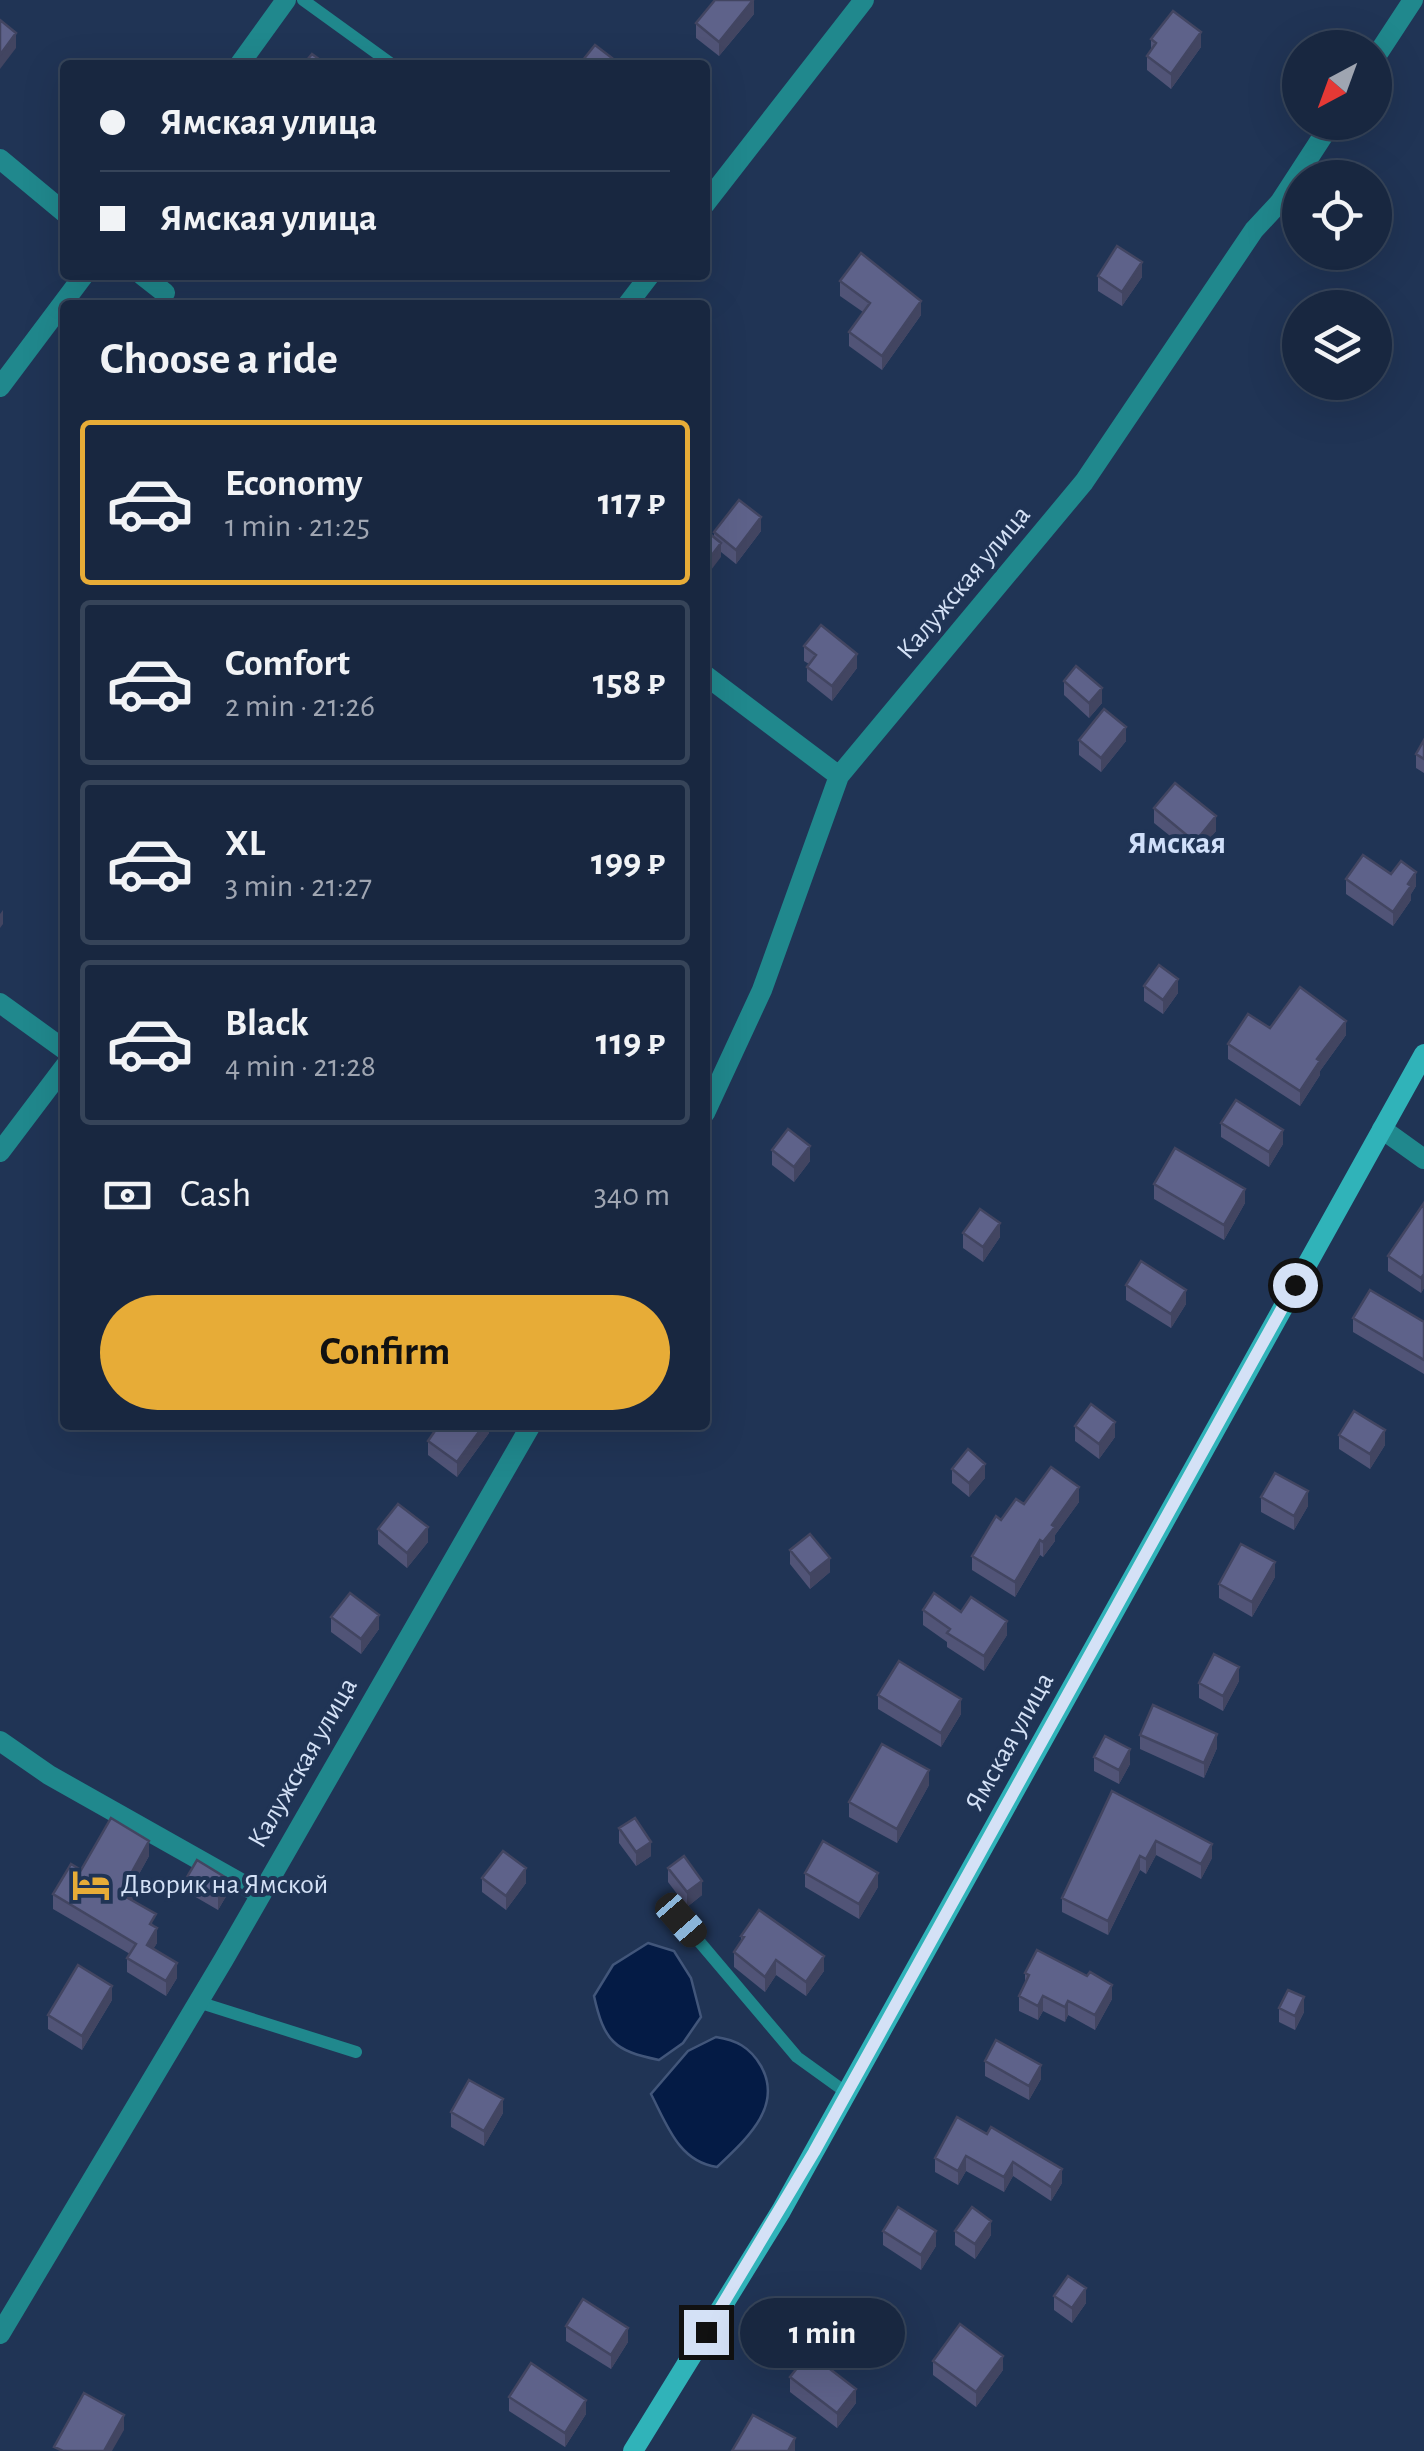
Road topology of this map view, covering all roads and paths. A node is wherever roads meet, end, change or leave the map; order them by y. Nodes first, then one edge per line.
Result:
1 (286, 0) edge
2 (303, 0) edge
3 (864, 0) edge
4 (1414, 0) edge
5 (1392, 33) edge
6 (243, 60) edge
7 (386, 60) edge
8 (1320, 140) edge
9 (0, 159) edge
10 (710, 198) edge
11 (60, 209) edge
12 (149, 280) edge
13 (646, 280) edge
14 (166, 293) dead end
15 (631, 300) edge
16 (60, 307) edge
17 (0, 387) edge
18 (710, 679) edge
19 (839, 776) junction
20 (0, 1003) edge
21 (60, 1046) edge
22 (1424, 1054) edge
23 (60, 1072) edge
24 (710, 1102) edge
25 (1382, 1129) junction
26 (3, 1142) edge
27 (1424, 1159) edge
28 (528, 1430) edge
29 (0, 1741) edge
30 (260, 1894) junction
31 (681, 1920) dead end
32 (198, 2002) junction
33 (356, 2052) dead end
34 (847, 2093) junction
35 (0, 2334) edge
36 (634, 2451) edge

1 - 6 street
2 - 7 lane
3 - 10 street
4 - 5 street
8 - 19 street, Калужская улица
9 - 11 street
12 - 14 street
13 - 15 street
16 - 17 street
18 - 19 street
19 - 24 street, Калужская улица
20 - 21 street
22 - 25 main road, Ямская улица
23 - 26 street
25 - 27 street
25 - 34 main road, Ямская улица
28 - 30 street, Калужская улица
29 - 30 street
30 - 32 street, Калужская улица
31 - 34 lane
32 - 33 lane
32 - 35 street, Калужская улица
34 - 36 main road, Ямская улица

